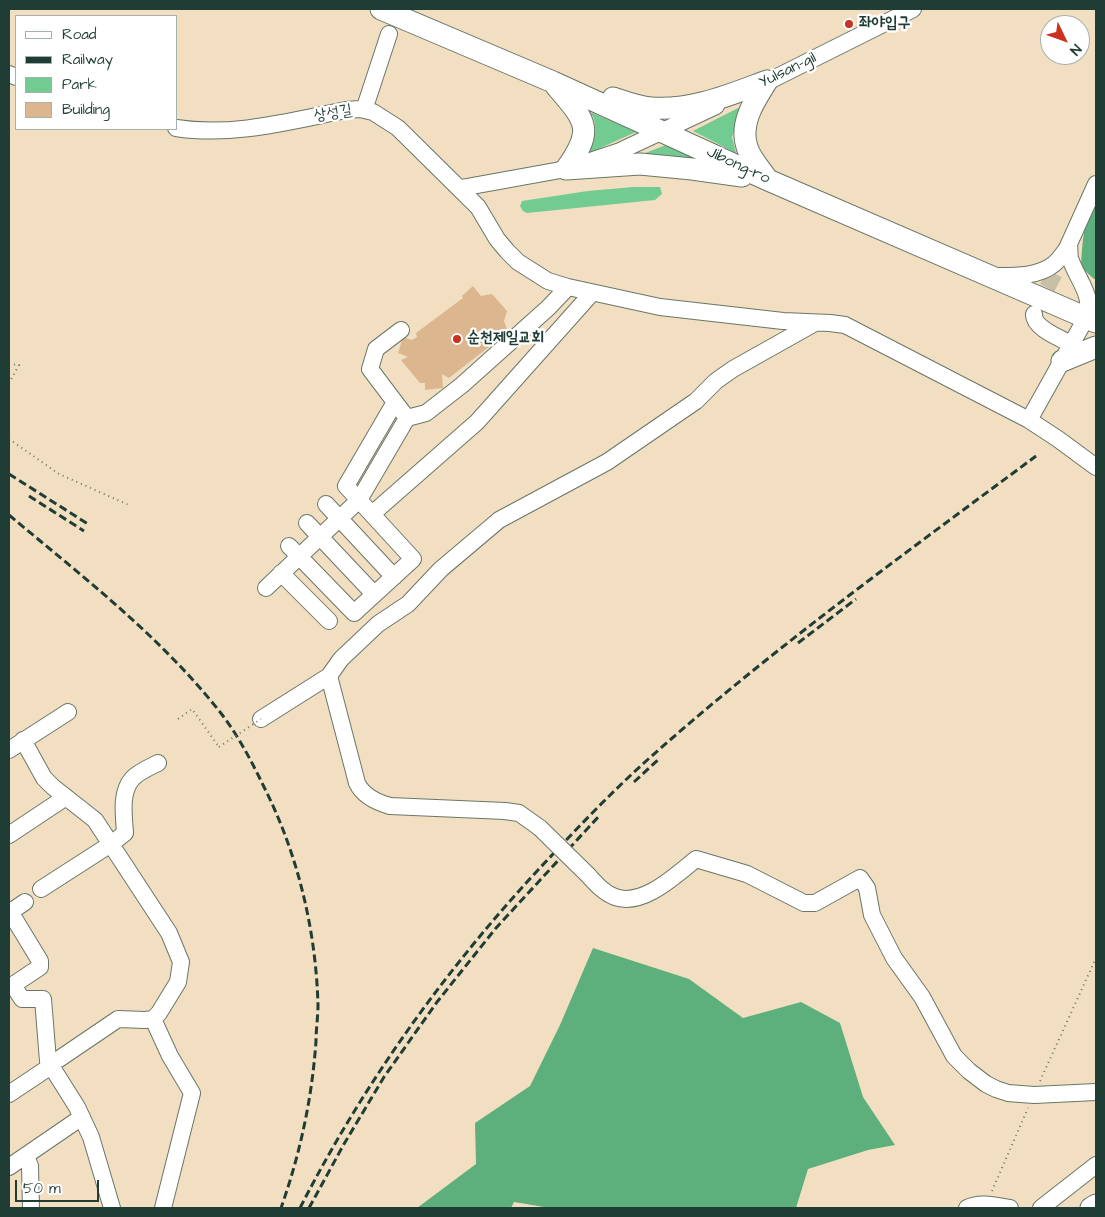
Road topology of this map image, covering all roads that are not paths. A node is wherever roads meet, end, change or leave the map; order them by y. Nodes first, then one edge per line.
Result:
1 (382, 9) edge
2 (913, 9) edge
3 (389, 34) dead end
4 (552, 82) junction
5 (767, 82) junction
6 (364, 110) junction
7 (178, 128) edge
8 (662, 132) junction
9 (566, 169) junction
10 (768, 180) junction
11 (1096, 184) edge
12 (461, 188) junction
13 (1069, 246) junction
14 (1056, 271) tunnel mouth
15 (990, 276) junction
16 (568, 287) junction
17 (592, 293) junction
18 (1034, 314) dead end
19 (1091, 320) edge
20 (815, 323) junction
21 (401, 330) dead end
22 (1096, 346) edge
23 (1067, 353) junction
24 (395, 402) junction
25 (408, 418) junction
26 (1029, 420) junction
27 (1096, 467) edge
28 (359, 500) junction
29 (326, 504) dead end
30 (372, 514) junction
31 (340, 518) junction
32 (307, 523) dead end
33 (320, 537) junction
34 (294, 551) junction
35 (281, 573) junction
36 (394, 577) junction
37 (266, 588) dead end
38 (374, 594) junction
39 (329, 621) dead end
40 (329, 676) junction
41 (68, 712) dead end
42 (261, 719) road end
43 (23, 740) junction
44 (9, 750) edge
45 (158, 763) dead end
46 (66, 797) junction
47 (9, 835) edge
48 (111, 844) junction
49 (40, 889) dead end
50 (25, 902) dead end
51 (9, 912) edge
52 (13, 994) edge
53 (153, 1019) junction
54 (55, 1062) junction
55 (1096, 1092) edge
56 (9, 1094) edge
57 (82, 1117) junction
58 (26, 1156) junction
59 (1096, 1165) edge
60 (9, 1167) edge
61 (1096, 1205) edge
62 (31, 1208) edge
63 (112, 1208) edge
64 (163, 1208) edge
65 (967, 1208) edge
66 (1010, 1208) edge
67 (1042, 1208) edge
68 (1090, 1208) edge

1 - 4 main road, Jibong-ro
2 - 5 street, Yulsan-gil
3 - 6 street
4 - 5 main road
4 - 8 main road, Jibong-ro
4 - 9 main road
5 - 8 street, Yulsan-gil
5 - 10 main road
6 - 7 street, 상성길
6 - 12 street, 상성길
8 - 9 street, Yulsan-gil
8 - 10 main road, Jibong-ro
9 - 10 main road
9 - 12 street, Yulsan-gil
10 - 15 main road, Jibong-ro
11 - 13 street
12 - 16 street, 상성길
13 - 14 street
13 - 15 street
13 - 19 street
15 - 19 main road, Jibong-ro
16 - 17 street, 상성길
16 - 25 street
17 - 20 street, 상성길
17 - 30 street
18 - 23 street
19 - 23 street
20 - 26 street, 상성길
20 - 40 street
21 - 24 street
22 - 23 main road
23 - 26 street
24 - 25 street
24 - 28 street
25 - 28 street
26 - 27 street, 상성길
28 - 30 street
28 - 31 street
29 - 31 street
30 - 36 street
31 - 33 street
31 - 36 street
32 - 33 street
33 - 34 street
33 - 38 street
34 - 35 street
34 - 38 street
35 - 37 street
35 - 39 street
36 - 38 street
40 - 42 street
40 - 55 street, bridge
41 - 43 street
43 - 44 street
43 - 46 street
45 - 48 street
46 - 47 street
46 - 48 street
48 - 49 street
48 - 53 street
50 - 51 street
51 - 52 street
52 - 54 street
53 - 54 street
53 - 64 street
54 - 56 street
54 - 57 street
57 - 58 street
57 - 63 street
58 - 60 street
58 - 62 street
59 - 67 street
61 - 68 main road
65 - 66 street

